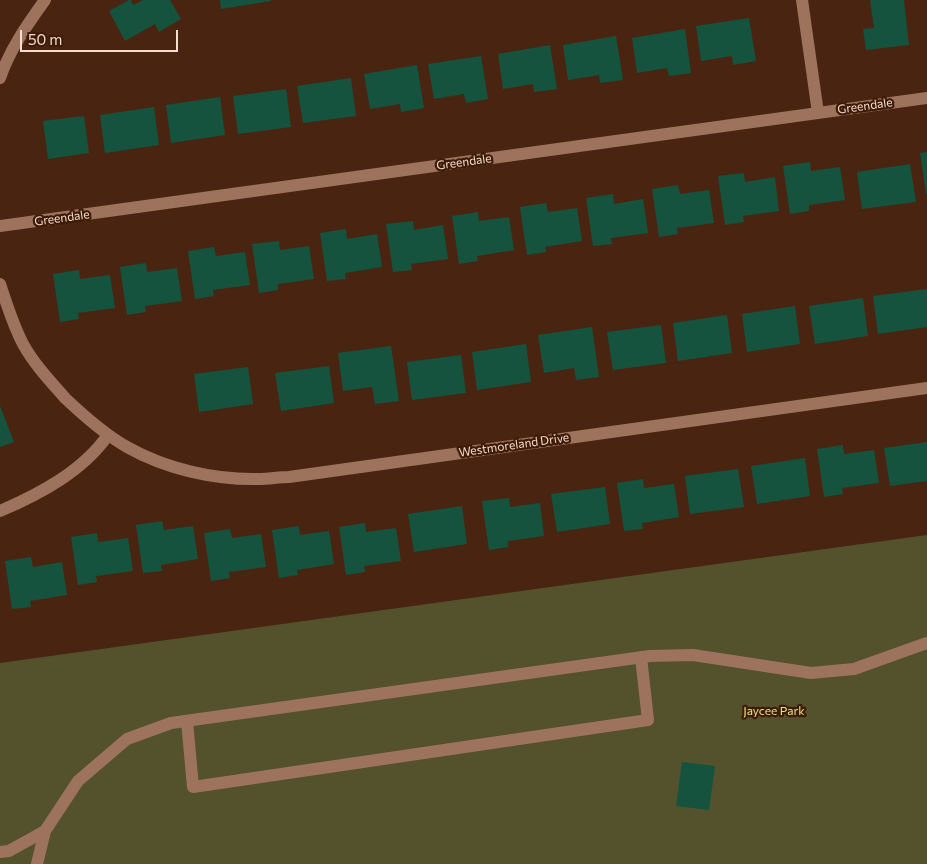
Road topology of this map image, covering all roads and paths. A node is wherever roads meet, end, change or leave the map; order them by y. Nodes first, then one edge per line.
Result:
1 (45, 0) edge
2 (802, 0) edge
3 (0, 78) edge
4 (927, 98) edge
5 (818, 113) junction
6 (0, 226) edge
7 (0, 284) edge
8 (927, 388) edge
9 (108, 435) junction
10 (0, 510) edge
11 (927, 642) edge
12 (641, 657) junction
13 (186, 721) junction
14 (45, 831) junction
15 (0, 852) edge
16 (37, 864) edge

1 - 3 street
2 - 5 street
4 - 5 street, Greendale
5 - 6 street, Greendale
7 - 9 street, Westmoreland Drive
8 - 9 street, Westmoreland Drive
9 - 10 street
11 - 12 street
12 - 13 street
12 - 13 street
13 - 14 street
14 - 15 street
14 - 16 street

